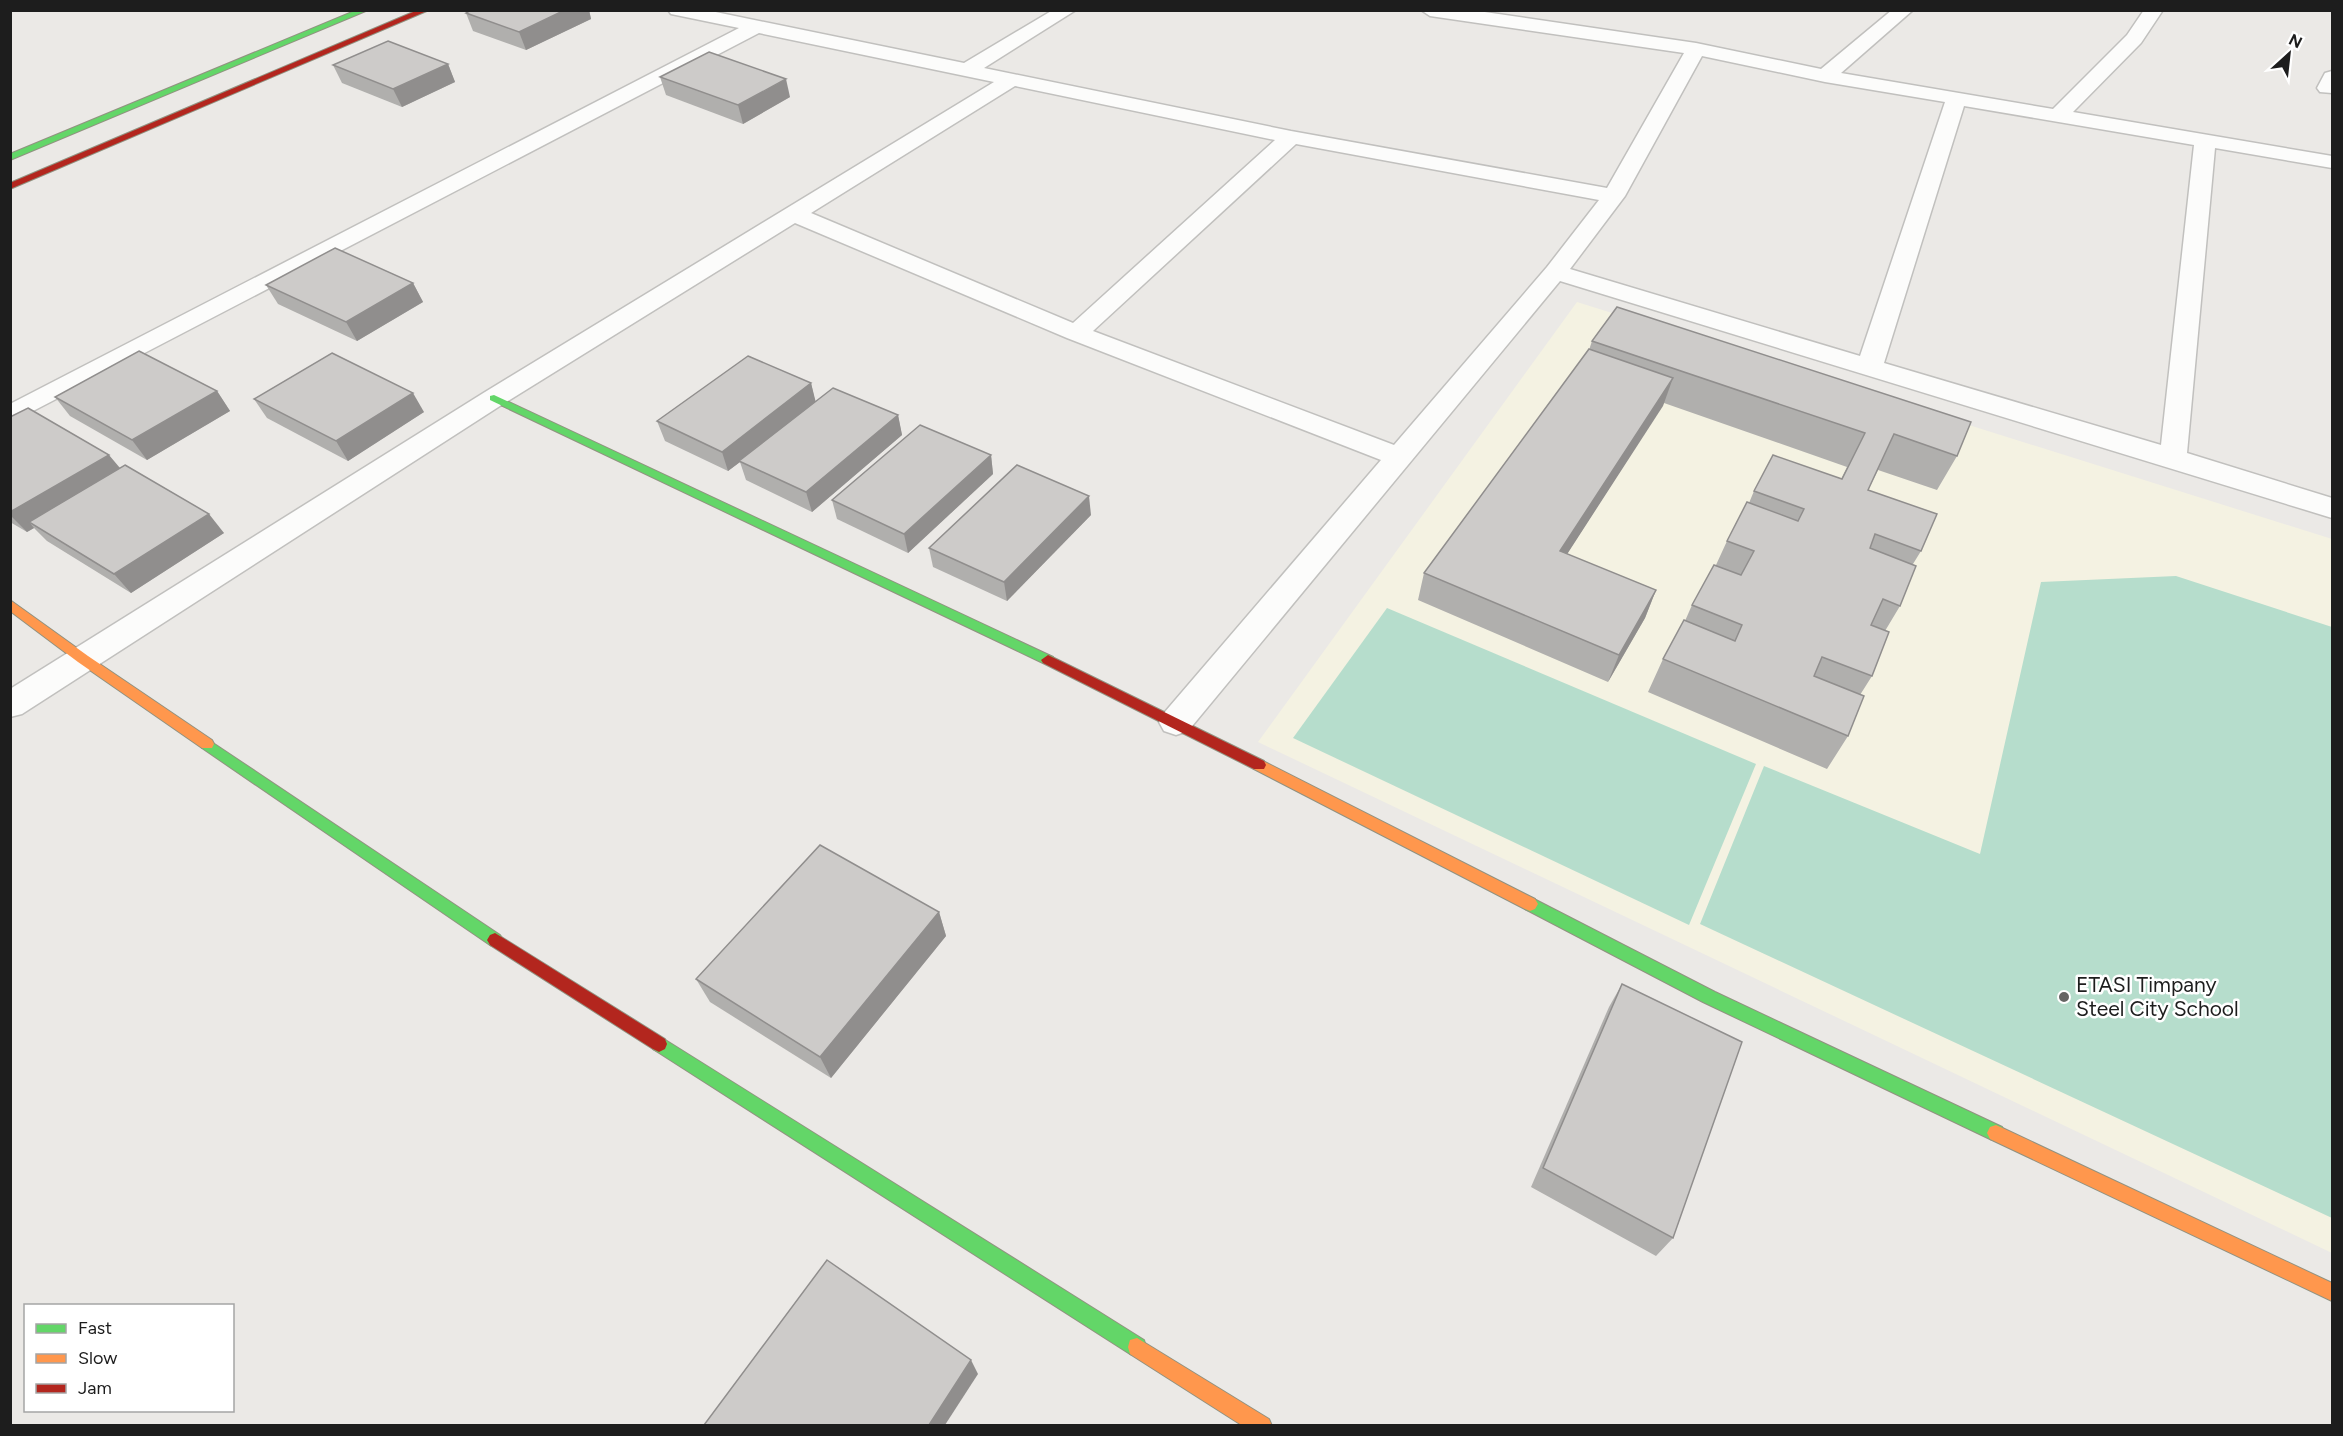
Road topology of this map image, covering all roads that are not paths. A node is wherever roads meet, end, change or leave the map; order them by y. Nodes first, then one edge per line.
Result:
1 (365, 10) edge
2 (426, 10) edge
3 (677, 10) edge
4 (1067, 10) edge
5 (1430, 10) edge
6 (1904, 10) edge
7 (2154, 10) edge
8 (756, 27) junction
9 (1696, 49) junction
10 (965, 71) junction
11 (1825, 76) junction
12 (1009, 81) junction
13 (1957, 97) junction
14 (2059, 114) junction
15 (1291, 137) junction
16 (2205, 139) junction
17 (10, 157) edge
18 (2332, 162) edge
19 (10, 186) edge
20 (1614, 196) junction
21 (794, 214) junction
22 (1555, 272) junction
23 (1076, 333) junction
24 (1869, 369) junction
25 (494, 398) junction
26 (10, 415) edge
27 (1398, 457) junction
28 (2173, 457) junction
29 (2332, 508) edge
30 (10, 604) edge
31 (83, 659) junction
32 (10, 705) edge
33 (1176, 722) junction
34 (2332, 1292) edge
35 (1262, 1425) edge

1 - 17 street
2 - 19 street
3 - 8 street
4 - 10 street
5 - 9 street
6 - 11 street
7 - 14 street
8 - 10 street
8 - 26 street
9 - 11 street
9 - 20 street
10 - 12 street
11 - 13 street
12 - 15 street
12 - 21 street
13 - 14 street
13 - 24 street
14 - 16 street
15 - 20 street
15 - 23 street
16 - 18 street
16 - 28 street
20 - 22 street
21 - 23 street
21 - 25 street
22 - 24 street
22 - 27 street
23 - 27 street
24 - 28 street
25 - 31 street
25 - 33 street
27 - 33 street
28 - 29 street
30 - 31 street
31 - 32 street
31 - 35 street
33 - 34 street

